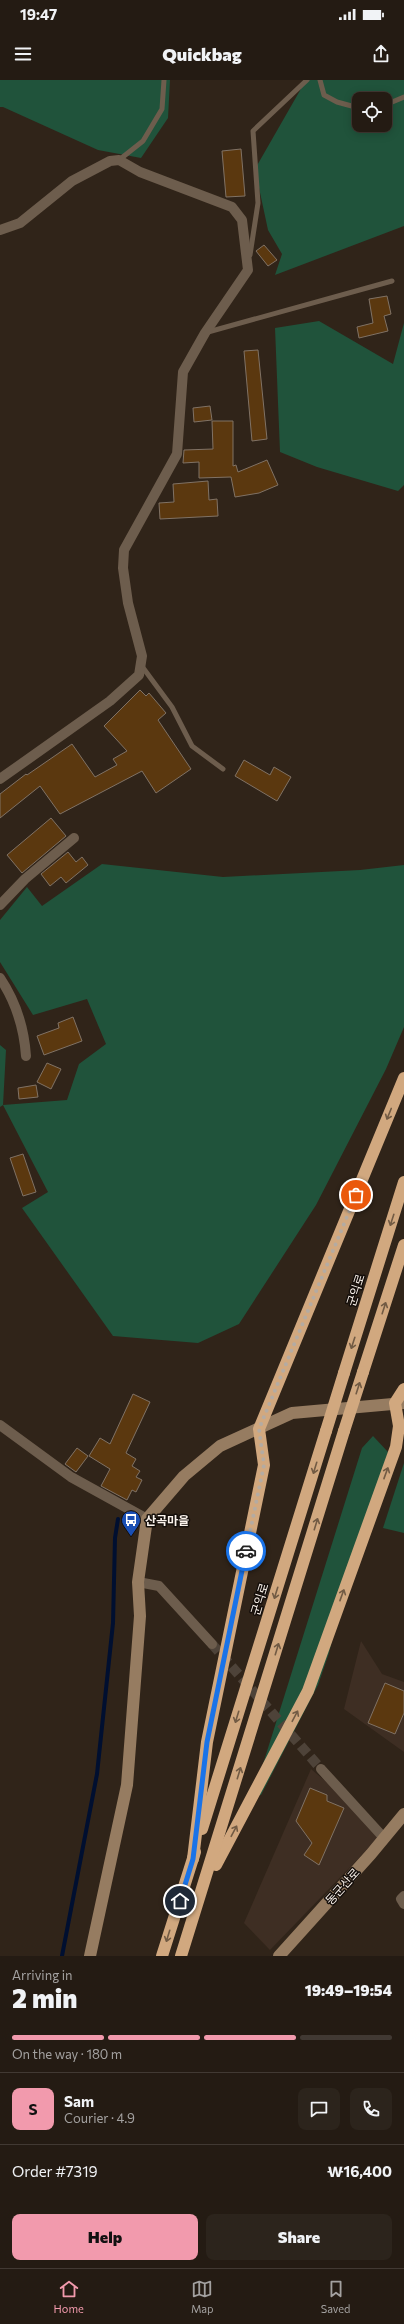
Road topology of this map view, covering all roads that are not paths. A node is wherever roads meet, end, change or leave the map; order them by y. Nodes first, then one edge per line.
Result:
1 (164, 80) edge
2 (307, 80) edge
3 (320, 80) edge
4 (404, 96) edge
5 (392, 102) edge
6 (352, 106) edge
7 (119, 160) junction
8 (0, 230) edge
9 (248, 270) junction
10 (392, 281) dead end
11 (205, 333) junction
12 (141, 664) junction
13 (222, 769) dead end
14 (0, 779) edge
15 (74, 838) dead end
16 (0, 905) edge
17 (0, 978) edge
18 (26, 1056) dead end
19 (404, 1078) edge
20 (404, 1182) edge
21 (404, 1245) edge
22 (404, 1389) edge
23 (399, 1403) edge
24 (0, 1424) edge
25 (259, 1429) junction
26 (404, 1436) edge
27 (396, 1447) junction
28 (147, 1519) junction
29 (138, 1582) junction
30 (212, 1644) tunnel mouth
31 (321, 1769) tunnel mouth
32 (404, 1814) edge
33 (384, 1838) junction
34 (193, 1859) junction
35 (202, 1890) junction
36 (404, 1896) edge
37 (404, 1904) edge
38 (90, 1956) edge
39 (162, 1956) edge
40 (181, 1956) edge
41 (279, 1956) edge

1 - 7 lane
2 - 9 lane
3 - 6 lane
4 - 5 lane
7 - 8 street
7 - 9 street
9 - 11 street
10 - 11 lane
11 - 12 street
12 - 13 lane
12 - 14 street
15 - 16 street
17 - 18 street
19 -> 25 highway
20 -> 34 highway, 군익로, bridge
35 -> 21 highway, bridge
22 - 23 highway
23 - 25 street
23 - 27 highway
24 - 28 street
25 - 28 street
25 - 34 highway
26 - 27 highway
35 -> 27 highway
28 - 29 street
29 - 30 street
29 - 38 street
31 - 33 street
32 - 33 street, 동군산로
33 - 41 street, 동군산로
34 -> 39 highway, 군익로
35 - 40 highway
36 - 37 street

